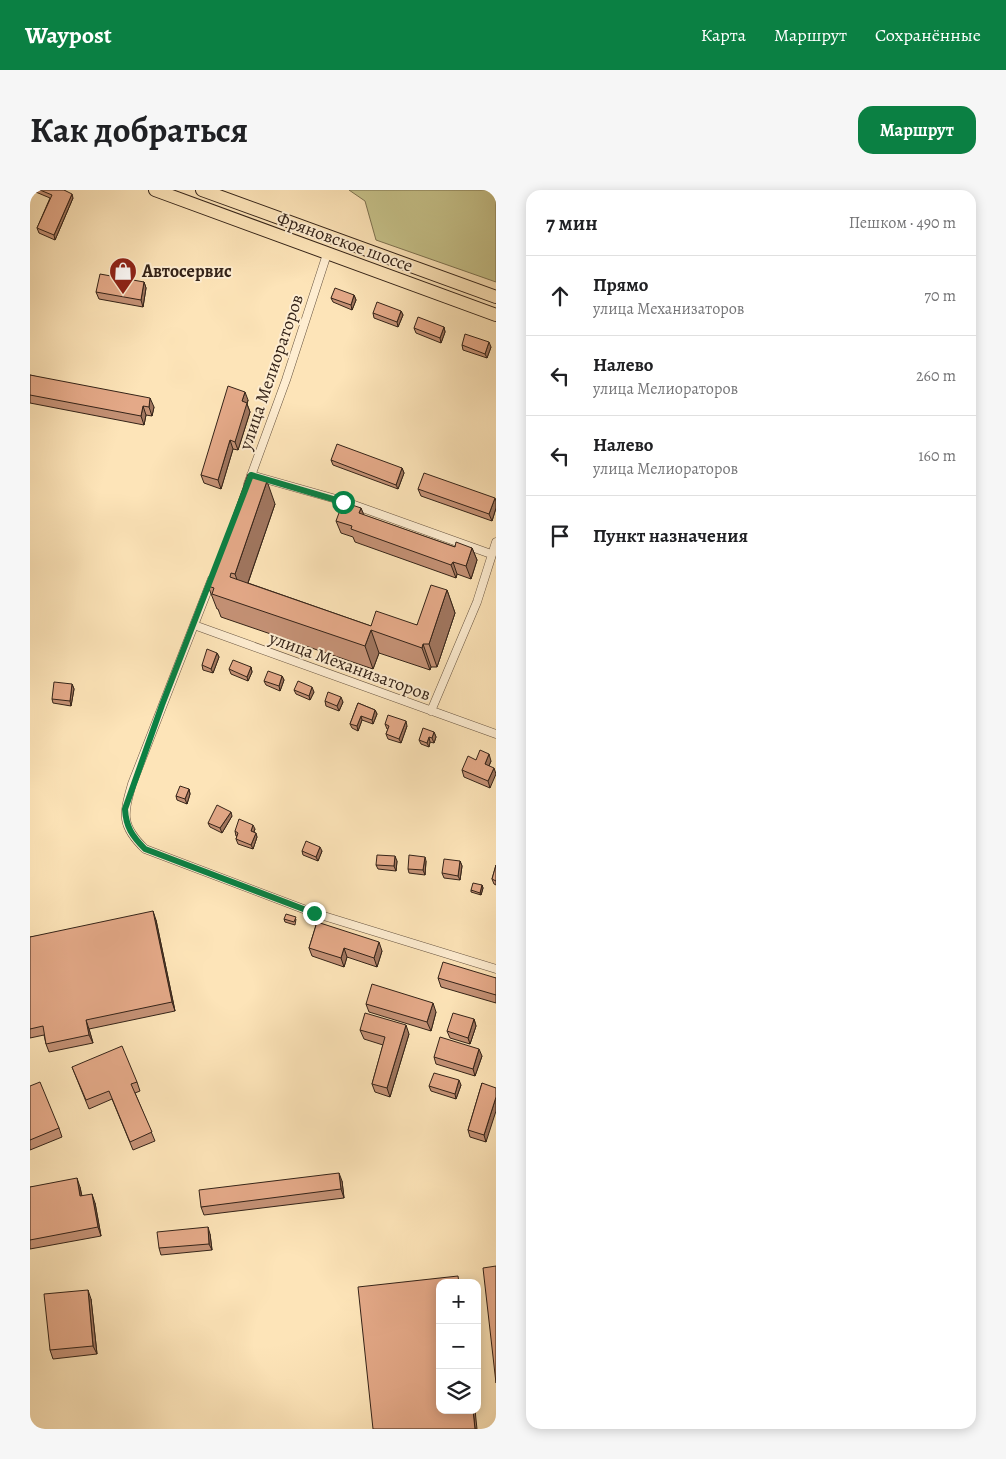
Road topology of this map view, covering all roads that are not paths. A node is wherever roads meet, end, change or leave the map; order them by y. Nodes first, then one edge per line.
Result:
1 (154, 190) edge
2 (202, 190) edge
3 (327, 254) junction
4 (496, 297) edge
5 (496, 315) edge
6 (251, 475) junction
7 (245, 491) edge
8 (496, 542) edge
9 (491, 554) junction
10 (215, 571) edge
11 (194, 625) junction
12 (432, 711) junction
13 (496, 734) edge
14 (496, 969) edge

1 - 3 main road, Фряновское шоссе
2 - 4 main road, Фряновское шоссе
3 - 5 main road, Фряновское шоссе
3 - 6 street, улица Мелиораторов
6 - 7 street, улица Мелиораторов
6 - 9 street
8 - 9 street
9 - 12 street
10 - 11 street
11 - 12 street, улица Механизаторов
11 - 14 street
12 - 13 street, улица Механизаторов

